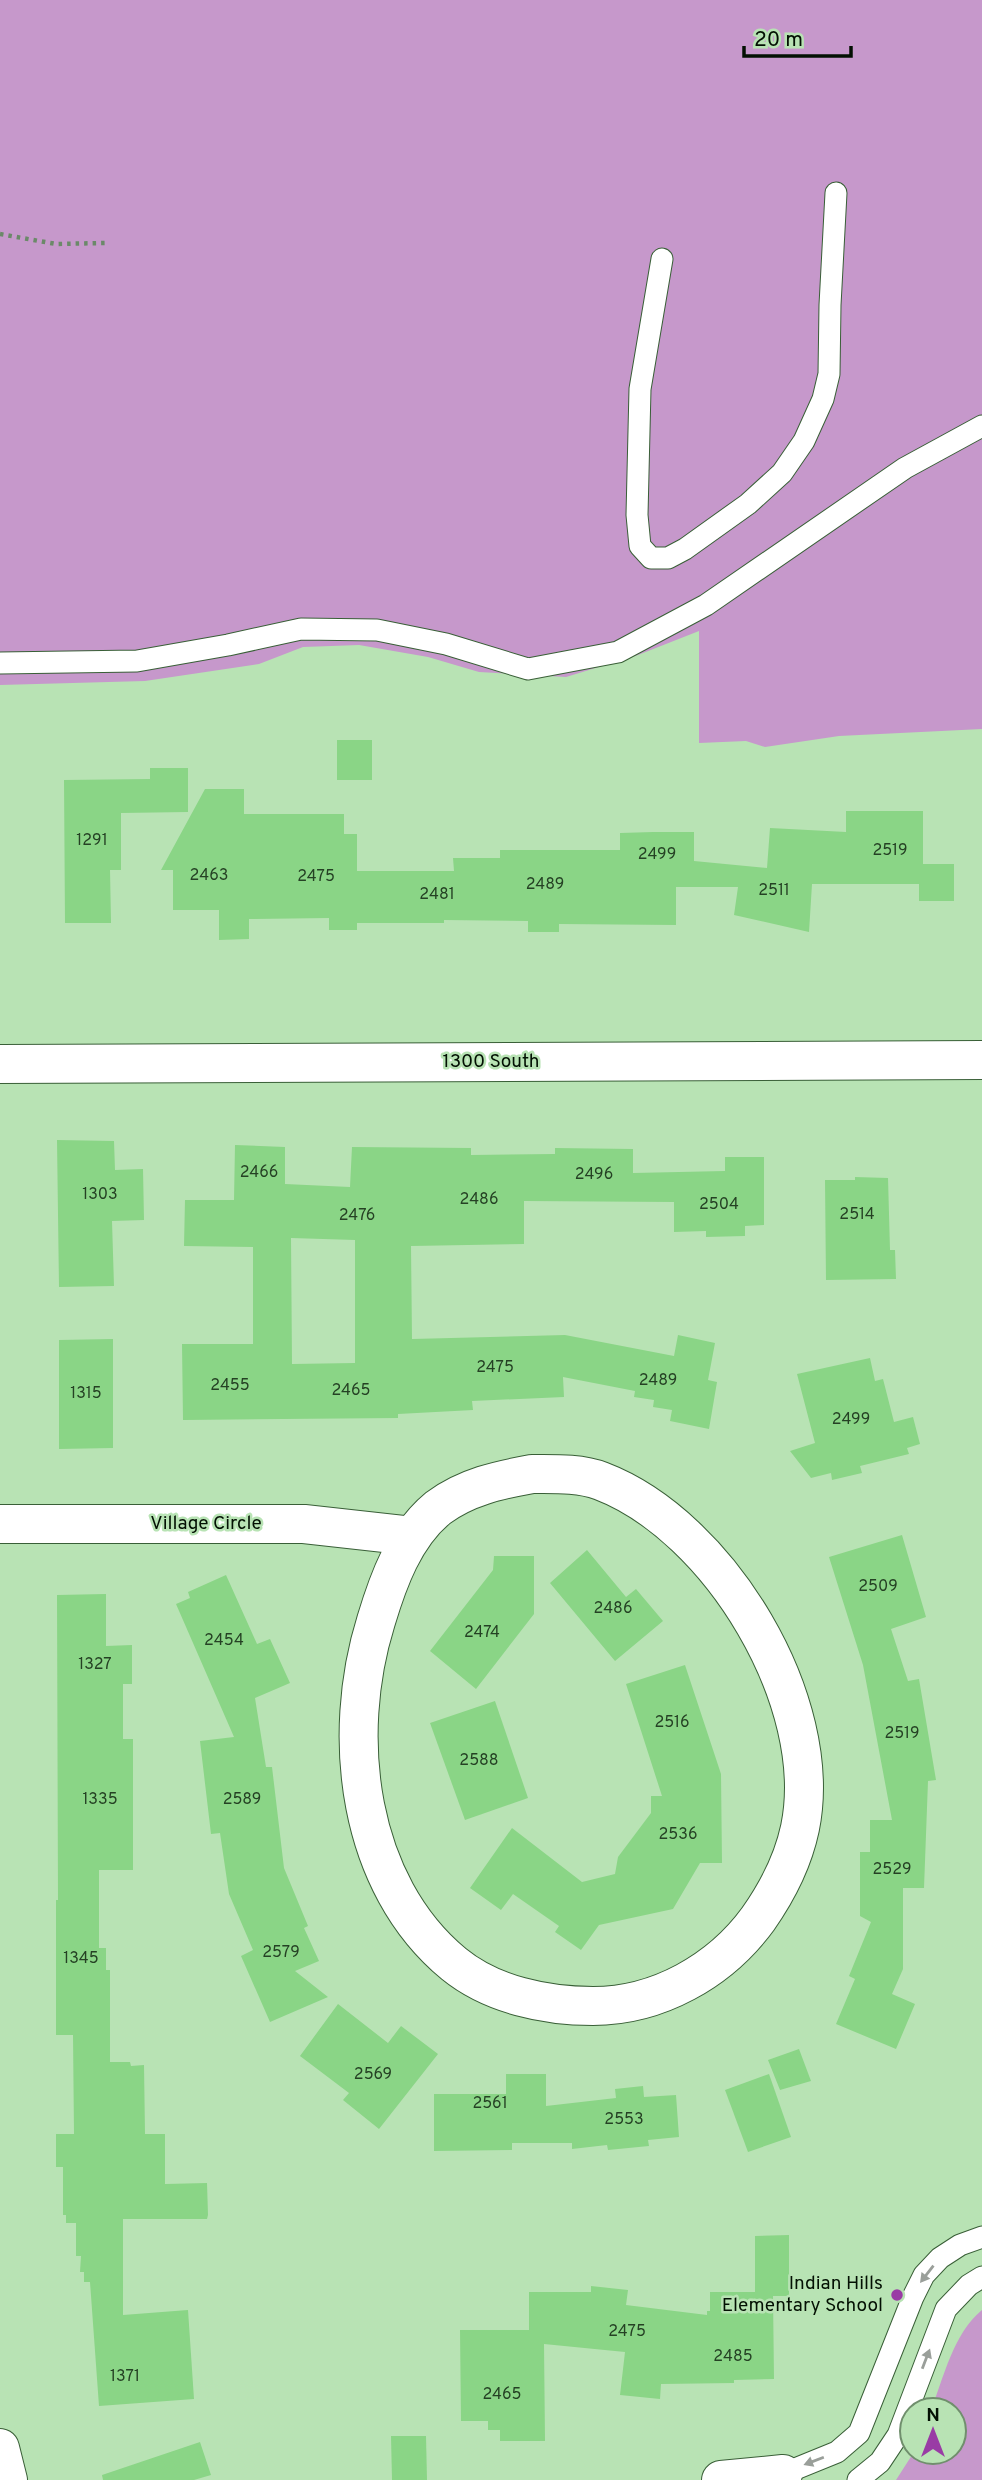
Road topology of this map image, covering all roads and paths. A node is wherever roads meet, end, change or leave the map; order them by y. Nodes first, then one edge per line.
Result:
1 (836, 193) dead end
2 (0, 234) edge
3 (105, 243) dead end
4 (662, 260) dead end
5 (982, 426) edge
6 (0, 663) edge
7 (982, 1060) edge
8 (0, 1064) edge
9 (0, 1524) edge
10 (412, 1536) junction
11 (982, 2237) edge
12 (982, 2277) edge
13 (790, 2477) edge
14 (721, 2480) edge
15 (858, 2480) edge

1 - 4 lane
2 - 3 path
5 - 6 lane
7 - 8 street, 1300 South
9 - 10 street, Village Circle
10 - 10 street
11 -> 13 lane
15 -> 12 lane
13 - 14 street

